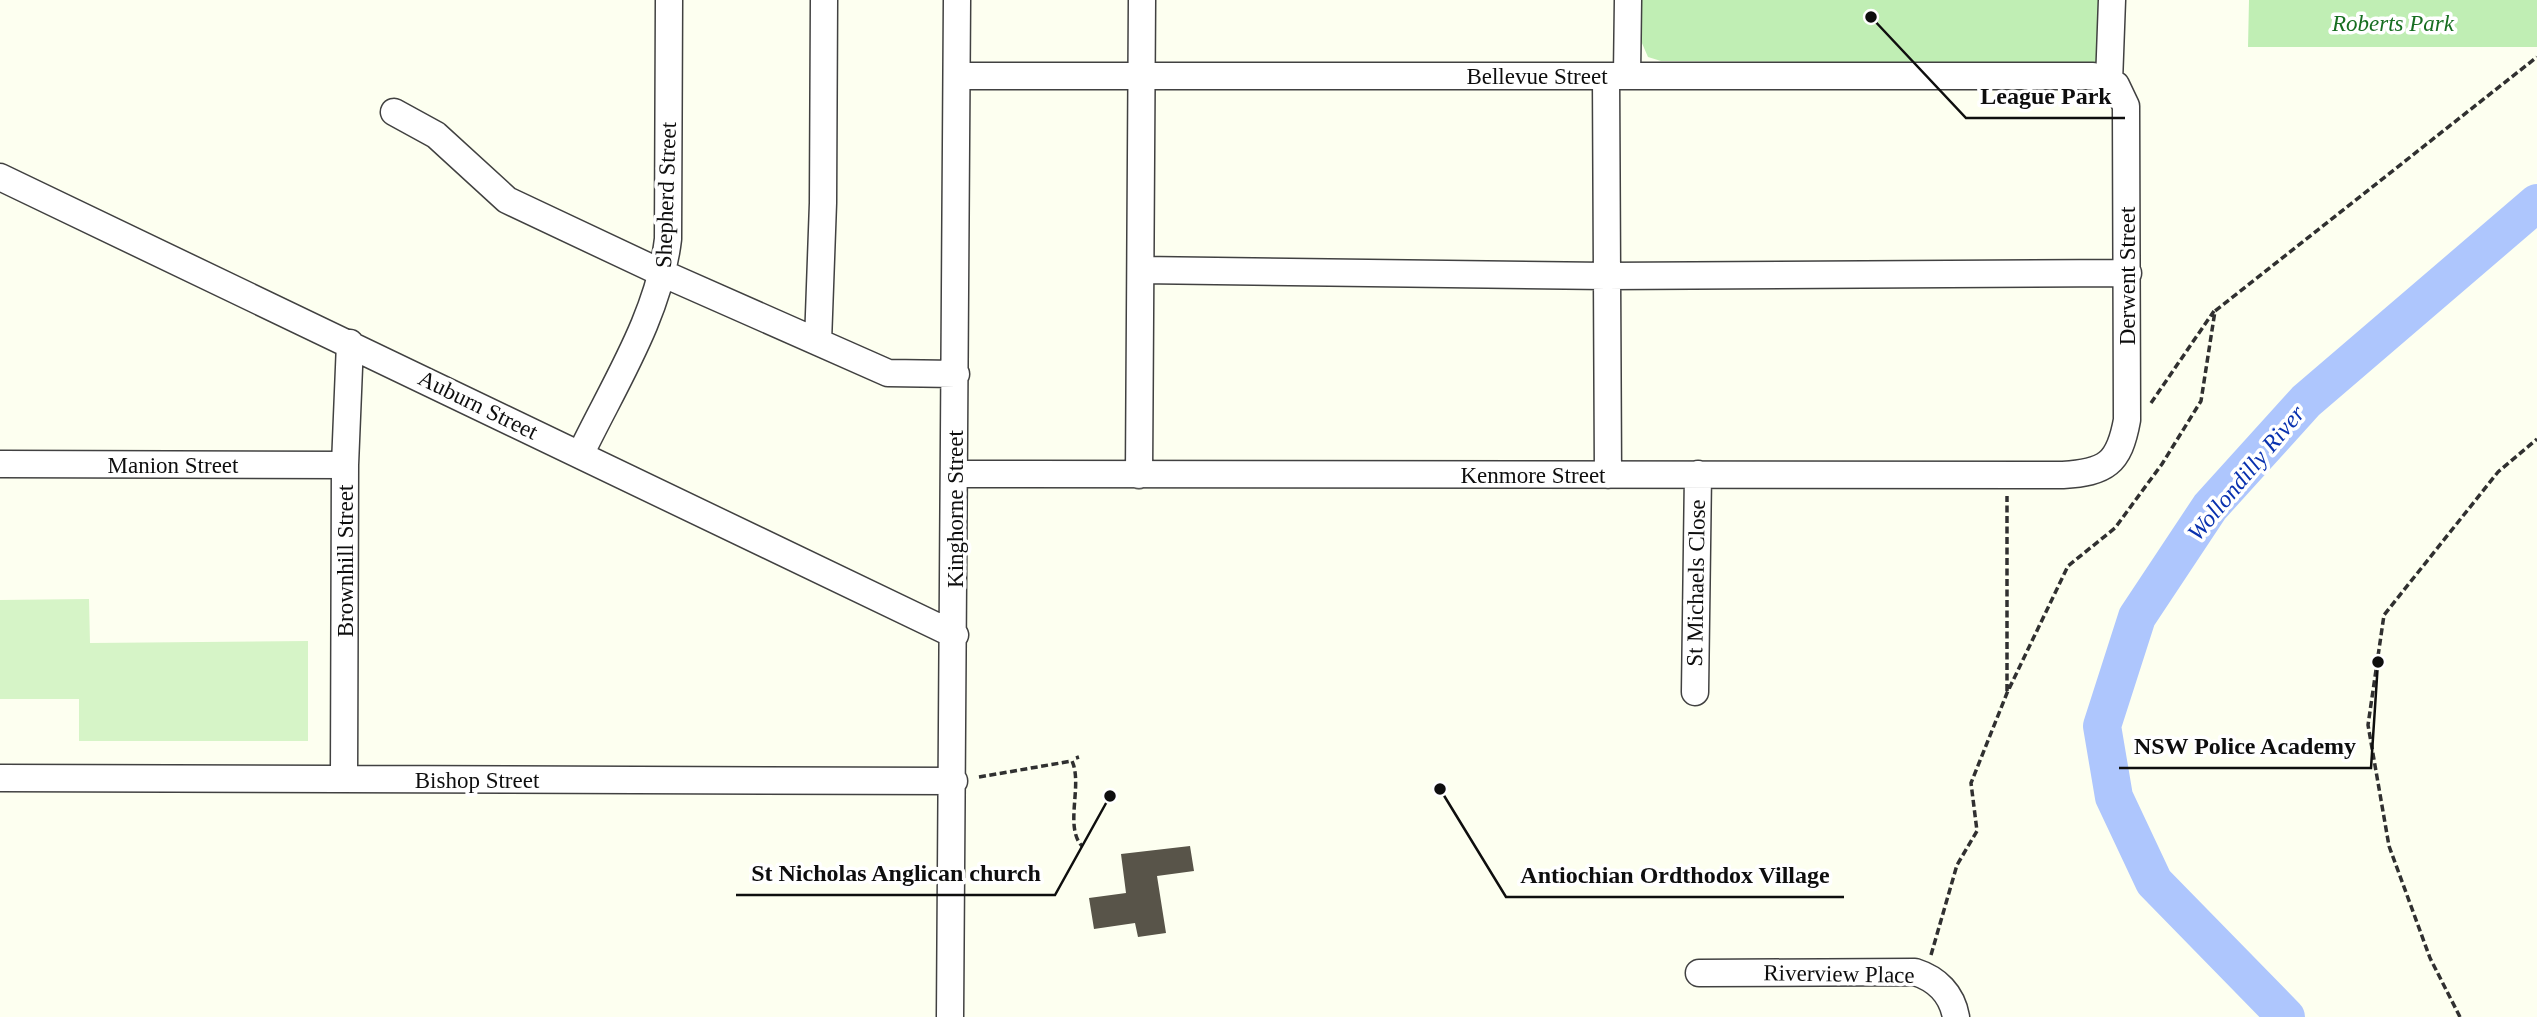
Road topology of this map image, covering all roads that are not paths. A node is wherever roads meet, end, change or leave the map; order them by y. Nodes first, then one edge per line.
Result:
1 (669, 0) edge
2 (824, 0) edge
3 (957, 0) edge
4 (1142, 0) edge
5 (1628, 0) edge
6 (2112, 0) edge
7 (1616, 75) junction
8 (957, 76) junction
9 (1142, 78) junction
10 (2112, 84) junction
11 (394, 112) dead end
12 (0, 177) edge
13 (1141, 270) junction
14 (664, 274) junction
15 (2127, 274) junction
16 (1606, 276) junction
17 (818, 342) junction
18 (350, 343) junction
19 (956, 374) junction
20 (580, 455) junction
21 (0, 464) edge
22 (2109, 464) joint
23 (345, 465) junction
24 (956, 474) junction
25 (1698, 474) junction
26 (1139, 475) junction
27 (1608, 475) junction
28 (955, 635) junction
29 (1695, 692) dead end
30 (0, 778) edge
31 (344, 779) junction
32 (966, 779) junction
33 (1699, 973) dead end
34 (950, 1017) edge
35 (1956, 1017) edge

1 - 14 street, Shepherd Street
2 - 17 street
3 - 8 street, Kinghorne Street
4 - 9 street
5 - 7 street
6 - 10 street
7 - 9 street, Bellevue Street
7 - 10 street, Bellevue Street
7 - 16 street
8 - 9 street, Bellevue Street
8 - 19 street, Kinghorne Street
9 - 13 street
10 - 15 street, Derwent Street
11 - 14 street
12 - 18 street, Auburn Street
13 - 16 street
13 - 26 street
14 - 17 street
14 - 20 street, Shepherd Street
15 - 16 street
15 - 22 street, Derwent Street
16 - 27 street
17 - 19 street
18 - 20 street, Auburn Street
18 - 23 street, Brownhill Street
19 - 24 street, Kinghorne Street
20 - 28 street, Auburn Street
21 - 23 street, Manion Street
22 - 25 street, Kenmore Street
23 - 31 street, Brownhill Street
24 - 26 street, Kenmore Street
24 - 28 street, Kinghorne Street
25 - 27 street, Kenmore Street
25 - 29 street, St Michaels Close
26 - 27 street, Kenmore Street
28 - 32 street, Kinghorne Street
30 - 31 street, Bishop Street
31 - 32 street, Bishop Street
32 - 34 street, Kinghorne Street
33 - 35 street, Riverview Place

